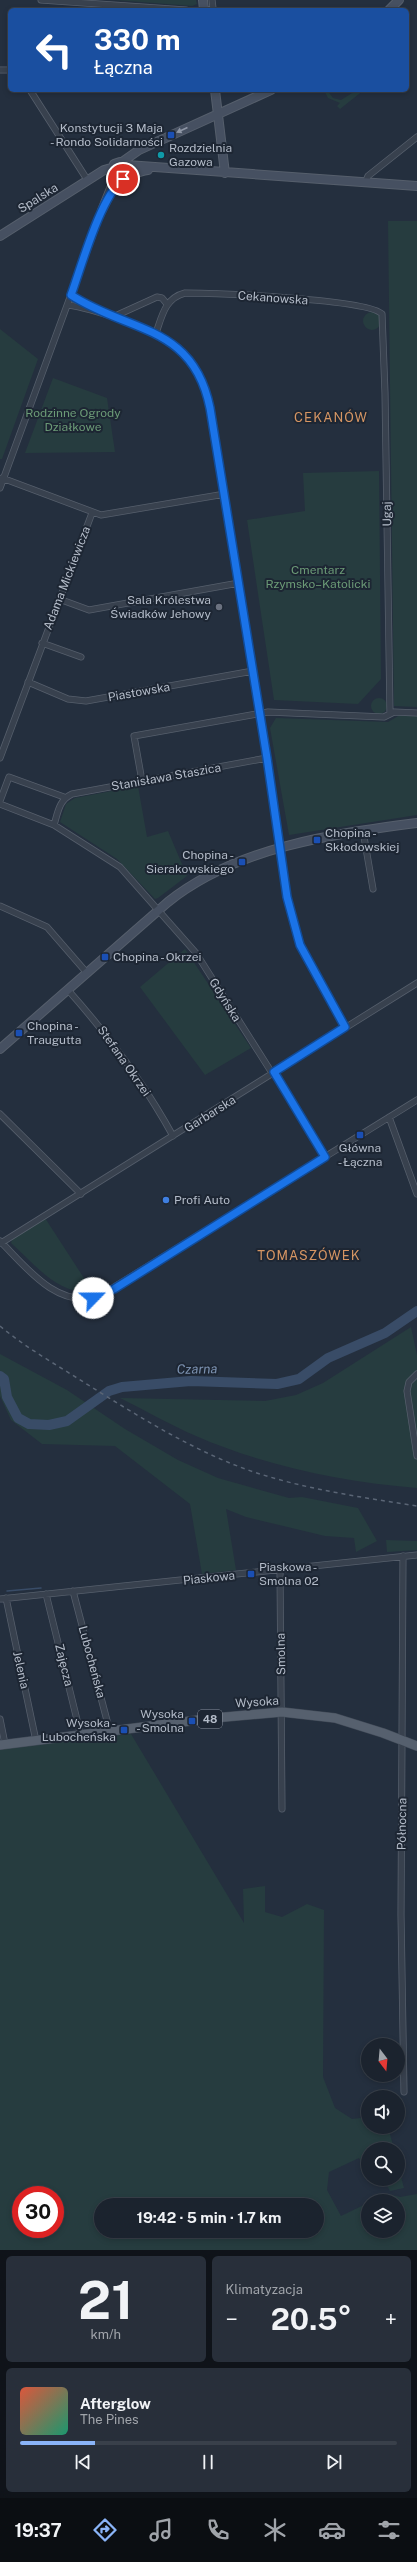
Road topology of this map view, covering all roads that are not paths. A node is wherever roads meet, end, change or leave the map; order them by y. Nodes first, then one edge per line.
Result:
1 (41, 0) edge
2 (399, 0) edge
3 (157, 8) edge
4 (391, 8) edge
5 (31, 92) edge
6 (215, 92) edge
7 (267, 92) edge
8 (218, 114) junction
9 (417, 137) edge
10 (125, 164) junction
11 (172, 169) junction
12 (225, 173) junction
13 (113, 174) junction
14 (124, 178) junction
15 (88, 181) junction
16 (365, 182) junction
17 (417, 186) edge
18 (98, 222) junction
19 (0, 236) edge
20 (71, 295) junction
21 (68, 304) junction
22 (167, 304) junction
23 (92, 309) junction
24 (382, 314) joint
25 (113, 316) junction
26 (156, 333) junction
27 (2, 478) edge
28 (0, 488) edge
29 (225, 494) junction
30 (92, 513) junction
31 (239, 583) junction
32 (59, 599) junction
33 (42, 643) junction
34 (82, 657) dead end
35 (253, 671) junction
36 (28, 682) junction
37 (417, 713) edge
38 (260, 714) junction
39 (390, 714) junction
40 (0, 758) edge
41 (267, 758) junction
42 (142, 781) junction
43 (64, 798) junction
44 (0, 802) edge
45 (417, 823) edge
46 (54, 825) junction
47 (363, 831) junction
48 (280, 846) junction
49 (372, 889) dead end
50 (0, 906) edge
51 (159, 910) junction
52 (87, 973) junction
53 (417, 983) edge
54 (68, 990) junction
55 (345, 1027) junction
56 (0, 1049) edge
57 (274, 1073) junction
58 (417, 1100) edge
59 (0, 1114) edge
60 (389, 1117) junction
61 (173, 1136) junction
62 (325, 1157) junction
63 (81, 1194) junction
64 (417, 1194) edge
65 (1, 1242) edge
66 (417, 1374) edge
67 (417, 1456) edge
68 (417, 1555) edge
69 (403, 1556) junction
70 (280, 1571) junction
71 (73, 1591) junction
72 (46, 1594) junction
73 (3, 1599) edge
74 (282, 1712) junction
75 (0, 1719) edge
76 (110, 1732) junction
77 (81, 1736) junction
78 (403, 1740) junction
79 (36, 1741) junction
80 (3, 1745) edge
81 (417, 1746) edge
82 (282, 1809) dead end
83 (404, 2090) edge

1 - 3 street
2 - 4 street
5 - 15 street
6 - 8 street
7 - 8 street
8 -> 10 street
8 - 12 street
9 - 16 street
10 - 11 street
10 - 13 street, Spalska
10 - 14 street
11 - 12 street
11 - 14 street
12 - 16 street
13 - 14 street
13 - 15 street, Spalska
13 - 18 street
14 - 18 street
15 - 19 street, Spalska
16 - 17 street
18 - 20 street
20 - 21 street
20 - 23 street
21 - 23 street
21 - 27 street
22 - 24 street, Cekanowska
22 - 25 street
22 - 26 street
23 - 25 street
24 - 39 street, Ugaj
25 - 26 street
26 - 29 street
27 - 28 street
27 - 30 street
29 - 30 street
29 - 31 street
30 - 32 street, Adama Mickiewicza
31 - 32 street
31 - 35 street
32 - 33 street, Adama Mickiewicza
33 - 34 street, Adama Mickiewicza
33 - 36 street, Adama Mickiewicza
35 - 36 street, Piastowska
35 - 38 street
36 - 40 street, Adama Mickiewicza
37 - 39 street
38 - 39 street
38 - 41 street
38 - 42 street
41 - 42 street, Stanisława Staszica
41 - 48 street
42 - 43 street, Stanisława Staszica
43 - 44 street
43 - 46 street
44 - 46 street, Gdyńska
45 - 47 street
46 - 51 street, Gdyńska
47 - 48 street
47 - 49 street
48 - 51 street
48 - 55 street
50 - 52 street
51 - 52 street
51 - 57 street, Gdyńska
52 - 54 street
53 - 55 street, Garbarska
54 - 56 street
54 - 61 street, Stefana Okrzei
55 - 57 street, Garbarska
57 - 61 street, Garbarska
57 - 62 street, Gdyńska
58 - 60 street
59 - 63 street
60 - 62 street
60 - 64 street
61 - 63 street, Garbarska
62 - 65 street
63 - 65 street, Garbarska
66 - 67 street
68 - 69 street, Piaskowa
69 - 70 street, Piaskowa
69 - 78 street, Północna
70 - 71 street, Piaskowa
70 - 74 street, Smolna
71 - 72 street, Piaskowa
71 - 76 street, Lubocheńska
72 - 73 street, Piaskowa
72 - 77 street, Zajęcza
73 - 79 street, Jelenia
74 - 76 main road, Wysoka / 48
74 - 78 main road, Wysoka / 48
74 - 82 street, Smolna
75 - 80 street
76 - 77 main road, Wysoka / 48
77 - 79 main road, Wysoka / 48
78 - 81 main road, Wysoka / 48
78 - 83 street, Północna
79 - 80 main road, Wysoka / 48

